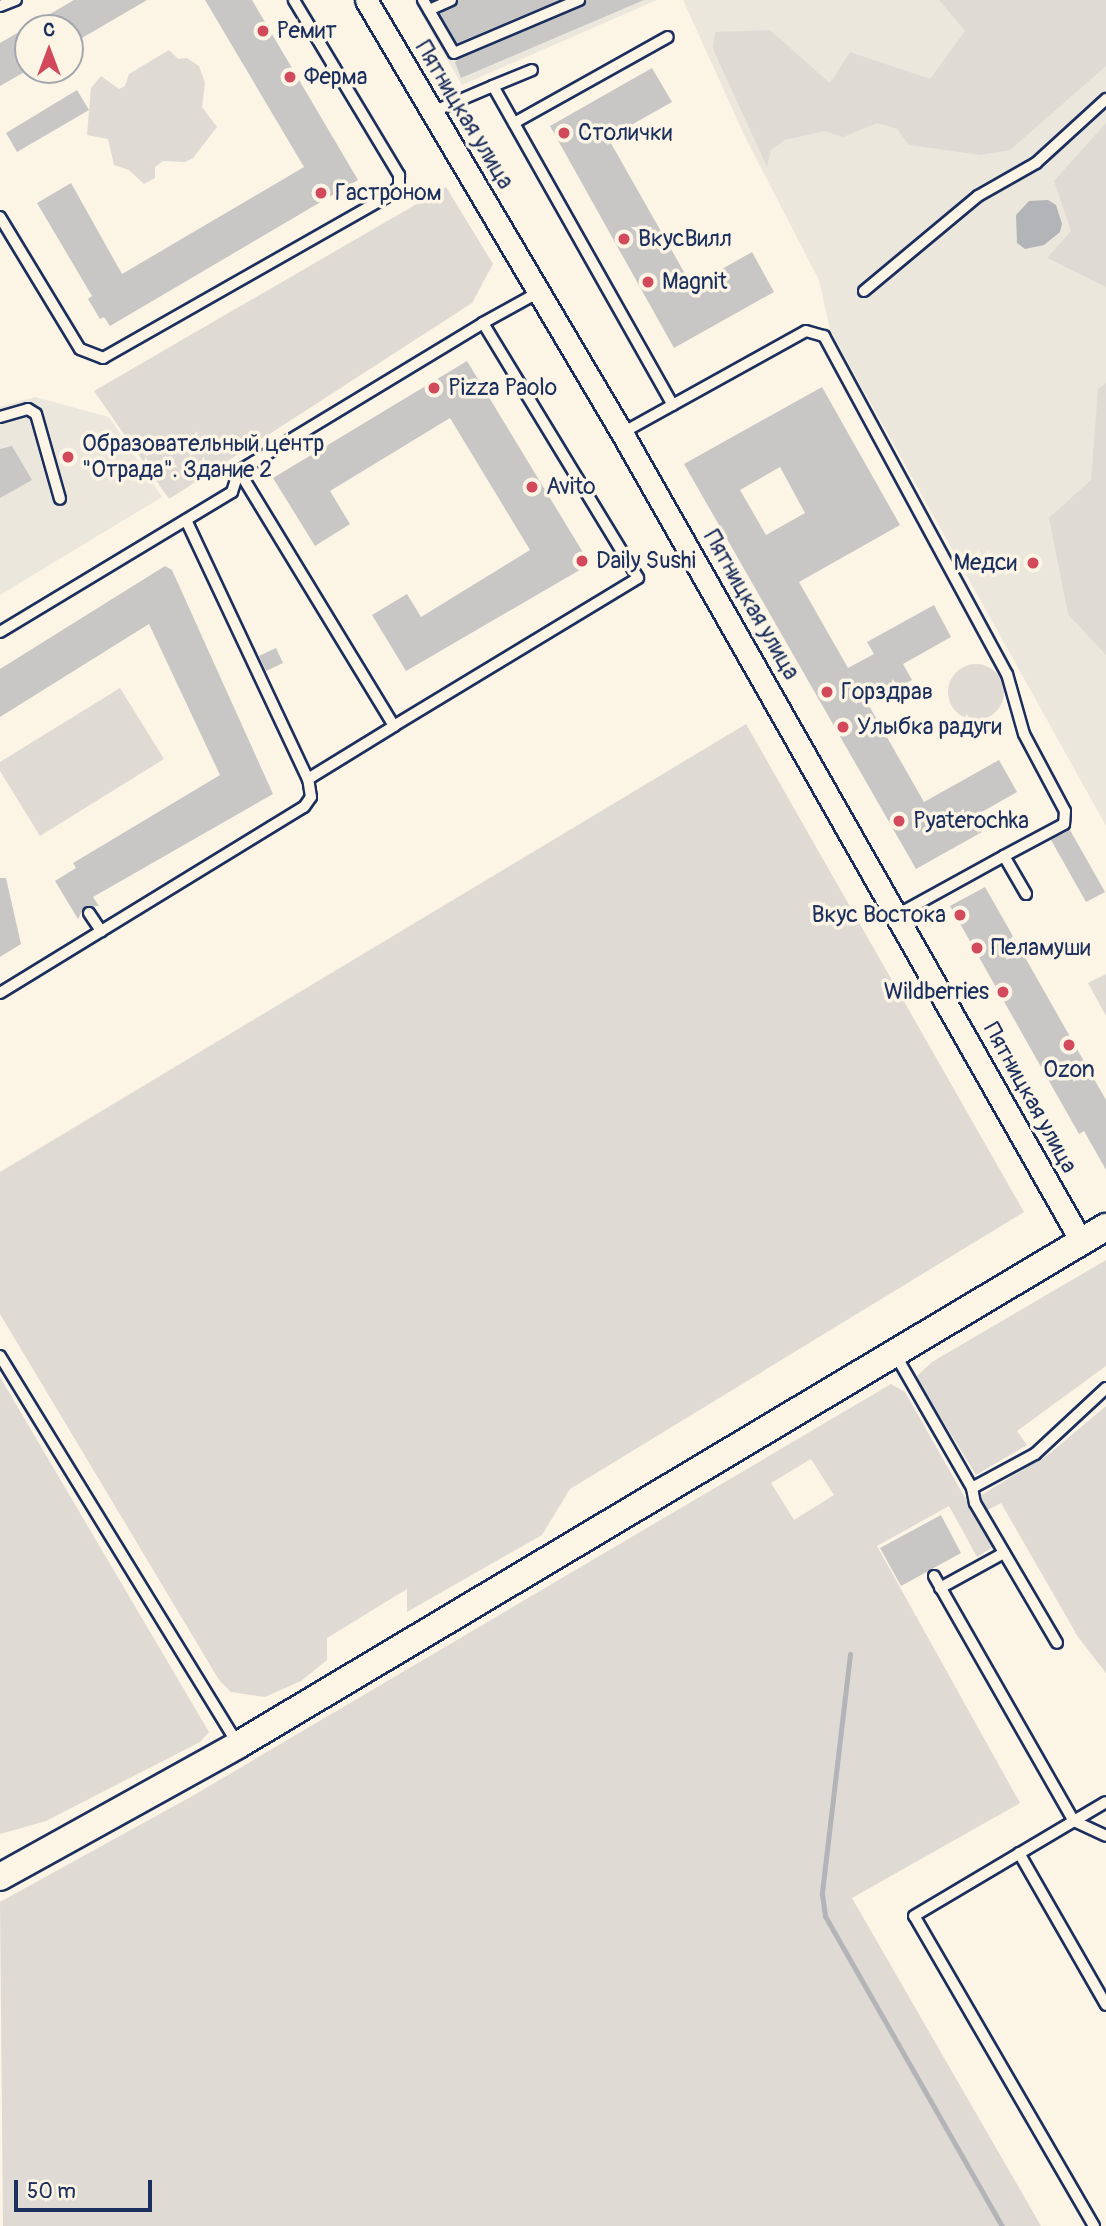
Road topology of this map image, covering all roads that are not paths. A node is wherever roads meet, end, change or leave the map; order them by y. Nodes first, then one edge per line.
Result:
1 (16, 0) edge
2 (294, 0) edge
3 (366, 0) edge
4 (451, 0) edge
5 (579, 0) edge
6 (426, 5) edge
7 (0, 6) edge
8 (668, 37) dead end
9 (532, 70) dead end
10 (493, 86) junction
11 (1106, 99) edge
12 (432, 112) junction
13 (514, 123) junction
14 (0, 217) edge
15 (864, 291) dead end
16 (539, 292) junction
17 (483, 323) junction
18 (673, 405) junction
19 (0, 417) edge
20 (622, 433) junction
21 (239, 471) junction
22 (60, 499) dead end
23 (186, 520) junction
24 (0, 632) edge
25 (394, 726) junction
26 (308, 779) junction
27 (1004, 856) junction
28 (1026, 894) dead end
29 (89, 913) dead end
30 (897, 915) junction
31 (100, 931) junction
32 (0, 993) edge
33 (1106, 1227) edge
34 (1081, 1241) junction
35 (895, 1354) junction
36 (0, 1356) edge
37 (1106, 1388) edge
38 (972, 1488) junction
39 (1004, 1553) junction
40 (934, 1576) dead end
41 (940, 1588) junction
42 (1057, 1643) dead end
43 (238, 1745) junction
44 (1106, 1802) edge
45 (1074, 1821) junction
46 (1106, 1836) edge
47 (1019, 1853) junction
48 (0, 1877) edge
49 (1106, 2005) edge
50 (1094, 2226) edge

1 - 7 lane
2 - 14 lane
3 - 12 street, Пятницкая улица
4 - 6 lane
5 - 6 lane
8 - 13 lane
9 - 10 lane
10 - 12 lane
10 - 13 lane
11 - 15 lane
12 - 16 street, Пятницкая улица
13 - 18 lane
16 - 17 lane
16 - 20 street, Пятницкая улица
17 - 21 lane
17 - 25 lane
18 - 20 lane
18 - 27 lane
19 - 22 lane
20 - 30 street, Пятницкая улица
21 - 23 lane
21 - 25 lane
23 - 24 lane
23 - 26 lane
25 - 26 lane
26 - 31 lane
27 - 28 lane
27 - 30 lane
29 - 31 lane
30 - 34 street, Пятницкая улица
31 - 32 lane
33 - 34 street
34 - 35 street
35 - 38 lane
35 - 43 street
36 - 43 lane
37 - 38 lane
38 - 39 lane
39 - 41 lane
39 - 42 lane
40 - 41 lane
41 - 45 lane
43 - 48 street
44 - 45 lane
45 - 46 lane
45 - 47 lane
47 - 49 lane
47 - 50 lane

